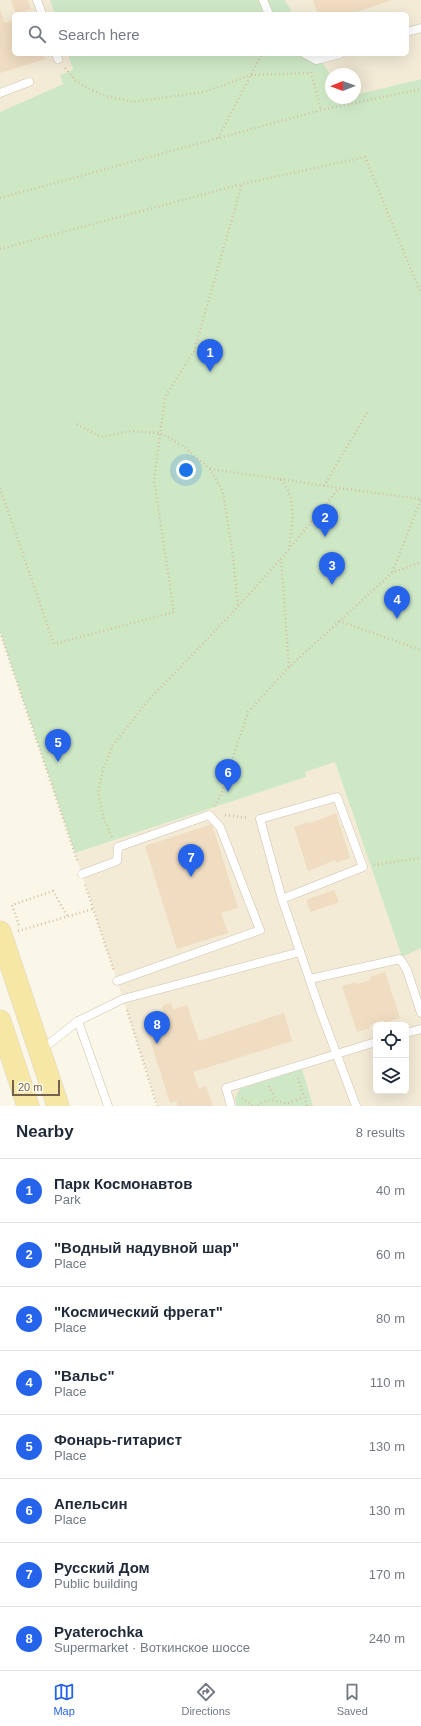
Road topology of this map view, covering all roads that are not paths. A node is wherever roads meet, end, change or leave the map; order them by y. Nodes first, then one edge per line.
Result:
1 (38, 0) edge
2 (263, 0) edge
3 (41, 12) edge
4 (268, 12) edge
5 (421, 28) edge
6 (409, 31) edge
7 (309, 56) edge
8 (332, 56) edge
9 (29, 82) dead end
10 (0, 94) edge
11 (82, 874) dead end
12 (282, 899) junction
13 (7, 931) edge
14 (300, 952) junction
15 (310, 979) junction
16 (117, 981) dead end
17 (421, 1013) edge
18 (0, 1020) edge
19 (78, 1021) junction
20 (421, 1029) edge
21 (409, 1032) edge
22 (373, 1043) edge
23 (40, 1051) junction
24 (336, 1054) junction
25 (28, 1106) edge
26 (58, 1106) edge
27 (108, 1106) edge
28 (231, 1106) edge
29 (356, 1106) edge

1 - 3 lane
2 - 4 lane
5 - 6 lane
7 - 8 lane
9 - 10 lane
11 - 16 lane
12 - 12 lane
12 - 14 lane
13 - 23 main road
14 - 15 lane
14 - 19 lane
15 - 17 lane
15 - 24 lane
18 - 25 main road
19 - 23 lane
19 - 27 lane
20 - 21 lane
22 - 24 lane
23 - 26 main road
24 - 28 lane
24 - 29 lane

